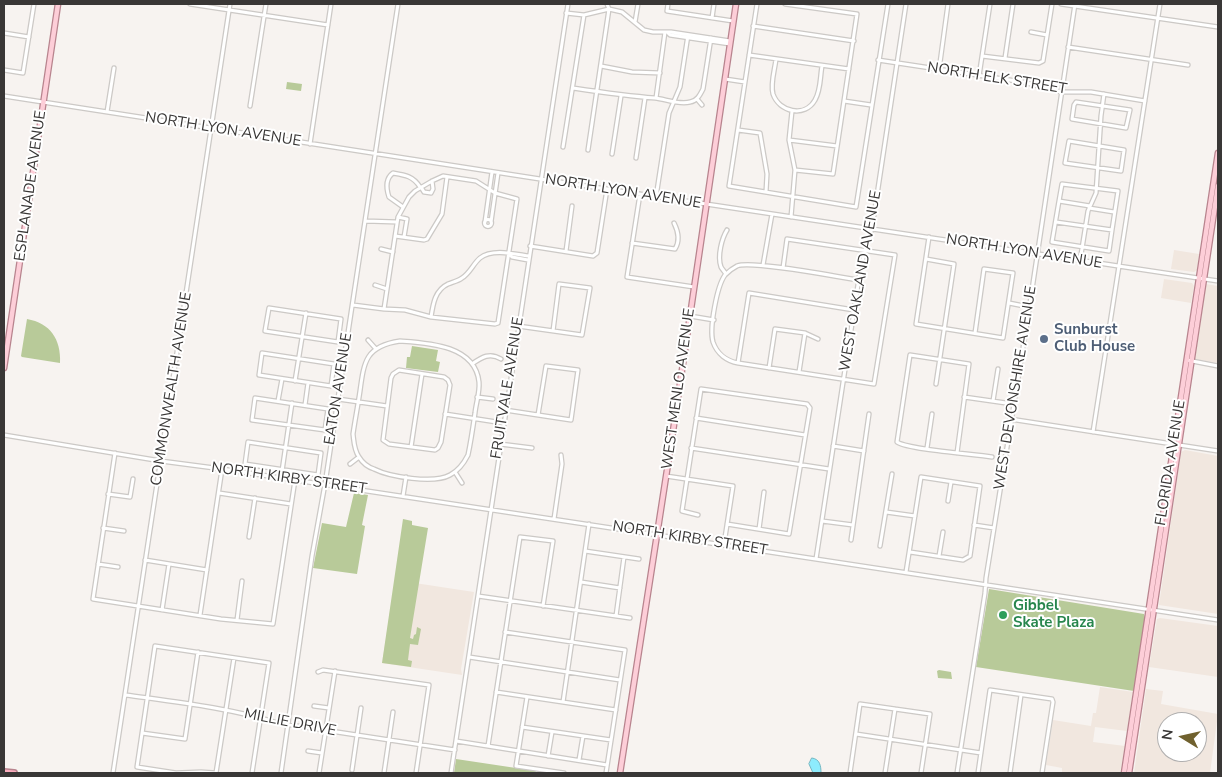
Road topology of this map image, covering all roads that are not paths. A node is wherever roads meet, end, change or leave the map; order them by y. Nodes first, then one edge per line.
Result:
1 (34, 4) edge
2 (58, 4) edge
3 (190, 4) edge
4 (230, 4) edge
5 (266, 4) edge
6 (331, 4) edge
7 (398, 4) edge
8 (568, 4) edge
9 (607, 4) edge
10 (638, 4) edge
11 (668, 4) edge
12 (714, 4) edge
13 (736, 4) edge
14 (757, 4) edge
15 (785, 4) edge
16 (888, 4) edge
17 (906, 4) edge
18 (948, 4) edge
19 (990, 4) edge
20 (1013, 4) edge
21 (1052, 4) edge
22 (1061, 4) edge
23 (1160, 4) edge
24 (1074, 5) edge
25 (610, 9) junction
26 (229, 10) junction
27 (566, 13) junction
28 (264, 15) junction
29 (584, 15) junction
30 (712, 18) junction
31 (1158, 18) junction
32 (733, 21) junction
33 (635, 22) junction
34 (328, 25) junction
35 (753, 26) junction
36 (1218, 27) edge
37 (666, 32) junction
38 (1031, 32) dead end
39 (4, 33) edge
40 (1047, 34) junction
41 (29, 36) junction
42 (688, 36) junction
43 (711, 40) junction
44 (854, 42) junction
45 (730, 43) junction
46 (1068, 47) junction
47 (749, 54) junction
48 (982, 56) junction
49 (1005, 58) junction
50 (776, 59) junction
51 (878, 60) junction
52 (1151, 60) junction
53 (897, 63) junction
54 (1188, 64) dead end
55 (601, 66) junction
56 (822, 66) junction
57 (114, 68) dead end
58 (849, 69) junction
59 (4, 70) edge
60 (939, 70) junction
61 (660, 73) junction
62 (979, 76) junction
63 (725, 79) junction
64 (745, 82) junction
65 (572, 88) junction
66 (597, 92) junction
67 (1061, 92) junction
68 (1104, 94) junction
69 (621, 95) junction
70 (4, 96) edge
71 (646, 98) junction
72 (656, 98) junction
73 (697, 99) junction
74 (1145, 100) junction
75 (674, 101) junction
76 (844, 101) junction
77 (43, 102) junction
78 (702, 105) dead end
79 (871, 105) junction
80 (1102, 105) junction
81 (250, 106) dead end
82 (792, 111) junction
83 (107, 112) junction
84 (1101, 125) junction
85 (212, 129) junction
86 (738, 130) junction
87 (789, 140) junction
88 (310, 144) junction
89 (837, 146) junction
90 (1100, 146) junction
91 (563, 147) dead end
92 (588, 150) dead end
93 (375, 154) junction
94 (612, 154) dead end
95 (1218, 154) edge
96 (636, 158) dead end
97 (1097, 168) junction
98 (1216, 168) junction
99 (795, 170) junction
100 (492, 172) junction
101 (498, 173) junction
102 (447, 177) junction
103 (540, 179) junction
104 (432, 181) junction
105 (490, 183) junction
106 (496, 184) junction
107 (1218, 186) edge
108 (420, 187) junction
109 (607, 189) junction
110 (1096, 189) junction
111 (489, 191) junction
112 (766, 192) junction
113 (495, 193) junction
114 (640, 194) junction
115 (656, 197) junction
116 (793, 197) junction
117 (1059, 201) junction
118 (706, 204) junction
119 (572, 206) dead end
120 (403, 207) junction
121 (1090, 207) junction
122 (1114, 212) junction
123 (1214, 212) junction
124 (772, 214) junction
125 (398, 217) junction
126 (791, 217) junction
127 (366, 219) junction
128 (397, 222) junction
129 (1056, 222) junction
130 (674, 224) dead end
131 (1086, 227) junction
132 (872, 228) junction
133 (727, 230) dead end
134 (1112, 230) junction
135 (395, 236) junction
136 (404, 237) junction
137 (929, 237) junction
138 (632, 243) junction
139 (530, 246) junction
140 (1082, 247) junction
141 (381, 249) dead end
142 (866, 250) junction
143 (566, 251) junction
144 (393, 252) junction
145 (510, 254) junction
146 (1037, 254) junction
147 (528, 258) junction
148 (926, 259) junction
149 (1080, 261) junction
150 (764, 266) junction
151 (1120, 267) junction
152 (783, 268) junction
153 (726, 274) junction
154 (1202, 279) junction
155 (858, 280) junction
156 (1218, 281) edge
157 (375, 285) dead end
158 (694, 286) junction
159 (387, 288) junction
160 (1009, 303) junction
161 (353, 304) junction
162 (1029, 307) junction
163 (384, 309) junction
164 (854, 310) junction
165 (306, 314) junction
166 (431, 316) junction
167 (689, 316) junction
168 (714, 320) junction
169 (518, 326) junction
170 (945, 329) junction
171 (553, 331) junction
172 (805, 333) junction
173 (975, 333) junction
174 (302, 336) junction
175 (818, 339) dead end
176 (368, 340) dead end
177 (376, 349) junction
178 (299, 359) junction
179 (501, 359) dead end
180 (939, 359) junction
181 (1189, 361) junction
182 (738, 363) junction
183 (472, 364) junction
184 (1218, 366) edge
185 (4, 368) edge
186 (769, 368) junction
187 (998, 369) dead end
188 (799, 372) junction
189 (422, 374) junction
190 (282, 379) junction
191 (843, 379) junction
192 (296, 381) junction
193 (308, 383) junction
194 (936, 384) dead end
195 (477, 397) junction
196 (964, 397) junction
197 (338, 399) junction
198 (493, 400) dead end
199 (278, 401) junction
200 (993, 401) junction
201 (358, 402) junction
202 (292, 403) junction
203 (1013, 404) junction
204 (305, 405) junction
205 (387, 406) junction
206 (505, 410) junction
207 (445, 414) junction
208 (869, 414) dead end
209 (932, 414) dead end
210 (538, 415) junction
211 (696, 418) junction
212 (474, 419) junction
213 (1010, 420) junction
214 (503, 424) junction
215 (288, 425) junction
216 (1093, 432) junction
217 (4, 435) edge
218 (804, 435) junction
219 (500, 444) junction
220 (1176, 445) junction
221 (833, 446) junction
222 (411, 447) junction
223 (285, 448) junction
224 (532, 448) dead end
225 (691, 448) junction
226 (927, 448) junction
227 (864, 451) junction
228 (1218, 451) edge
229 (115, 453) junction
230 (957, 453) junction
231 (562, 455) dead end
232 (360, 457) junction
233 (992, 457) dead end
234 (161, 461) junction
235 (350, 464) dead end
236 (800, 465) junction
237 (222, 469) junction
238 (830, 469) junction
239 (282, 470) junction
240 (454, 472) junction
241 (892, 474) dead end
242 (406, 476) junction
243 (666, 476) junction
244 (281, 478) junction
245 (133, 479) dead end
246 (686, 479) junction
247 (295, 480) junction
248 (951, 482) junction
249 (462, 483) dead end
250 (325, 484) junction
251 (764, 492) dead end
252 (219, 493) junction
253 (108, 494) junction
254 (403, 496) junction
255 (255, 498) junction
256 (1166, 499) junction
257 (948, 500) dead end
258 (291, 504) junction
259 (490, 509) junction
260 (886, 512) junction
261 (698, 515) dead end
262 (915, 516) junction
263 (554, 519) junction
264 (822, 520) junction
265 (590, 524) junction
266 (727, 524) junction
267 (853, 525) junction
268 (974, 525) junction
269 (103, 528) junction
270 (994, 528) junction
271 (759, 529) junction
272 (124, 531) dead end
273 (943, 532) dead end
274 (657, 534) junction
275 (1160, 534) junction
276 (249, 538) dead end
277 (850, 540) dead end
278 (1165, 540) junction
279 (724, 545) junction
280 (880, 546) dead end
281 (585, 552) junction
282 (910, 552) junction
283 (939, 556) junction
284 (624, 557) junction
285 (816, 558) junction
286 (639, 559) dead end
287 (144, 560) junction
288 (98, 564) junction
289 (169, 564) junction
290 (118, 568) dead end
291 (207, 570) junction
292 (1160, 571) junction
293 (906, 572) junction
294 (242, 581) dead end
295 (581, 582) junction
296 (985, 585) junction
297 (620, 588) junction
298 (478, 596) junction
299 (510, 601) junction
300 (138, 606) junction
301 (543, 606) junction
302 (1152, 609) junction
303 (162, 610) junction
304 (576, 611) junction
305 (200, 616) junction
306 (616, 616) junction
307 (630, 618) dead end
308 (237, 620) junction
309 (1218, 620) edge
310 (505, 632) junction
311 (572, 642) junction
312 (198, 652) junction
313 (468, 657) junction
314 (234, 658) junction
315 (501, 662) junction
316 (318, 672) dead end
317 (335, 672) junction
318 (567, 672) junction
319 (620, 680) junction
320 (496, 692) junction
321 (126, 695) junction
322 (1022, 695) junction
323 (1136, 696) junction
324 (527, 697) junction
325 (147, 698) junction
326 (563, 702) junction
327 (190, 704) junction
328 (314, 706) dead end
329 (329, 708) junction
330 (361, 708) dead end
331 (895, 709) junction
332 (616, 710) junction
333 (226, 711) junction
334 (393, 712) dead end
335 (1138, 714) junction
336 (260, 718) junction
337 (1132, 722) junction
338 (288, 724) junction
339 (522, 727) junction
340 (325, 730) junction
341 (552, 732) junction
342 (142, 733) junction
343 (856, 734) junction
344 (357, 735) junction
345 (583, 736) junction
346 (389, 739) junction
347 (890, 739) junction
348 (611, 740) junction
349 (456, 742) junction
350 (420, 744) junction
351 (926, 745) junction
352 (1134, 745) junction
353 (488, 746) junction
354 (454, 750) junction
355 (961, 750) junction
356 (308, 751) dead end
357 (518, 751) junction
358 (322, 753) junction
359 (981, 753) junction
360 (548, 756) junction
361 (579, 760) junction
362 (607, 765) junction
363 (352, 770) dead end
364 (4, 772) edge
365 (14, 773) edge
366 (114, 773) edge
367 (216, 773) edge
368 (252, 773) edge
369 (281, 773) edge
370 (319, 773) edge
371 (384, 773) edge
372 (416, 773) edge
373 (451, 773) edge
374 (564, 773) edge
375 (606, 773) edge
376 (620, 773) edge
377 (850, 773) edge
378 (885, 773) edge
379 (921, 773) edge
380 (957, 773) edge
381 (978, 773) edge
382 (1010, 773) edge
383 (1042, 773) edge
384 (1124, 773) edge
385 (1129, 773) edge

1 - 41 street
2 - 77 main road, ESPLANADE AVENUE
3 - 26 street
4 - 26 street, COMMONWEALTH AVENUE
5 - 28 street
6 - 34 street
7 - 93 street, EATON AVENUE
8 - 27 street, FRUITVALE AVENUE
9 - 25 street
10 - 33 street
11 - 30 street
12 - 30 street
13 - 32 main road, WEST MENLO AVENUE
14 - 35 street
15 - 44 street
16 - 51 street
17 - 53 street, WEST OAKLAND AVENUE
18 - 60 street
19 - 48 street
20 - 49 street
21 - 40 street
22 - 24 street
23 - 31 street
24 - 31 street
24 - 46 street, WEST DEVONSHIRE AVENUE
25 - 29 street
25 - 33 street
25 - 55 street
26 - 28 street
26 - 85 street, COMMONWEALTH AVENUE
27 - 29 street
27 - 103 street, FRUITVALE AVENUE
28 - 34 street
28 - 81 street
29 - 65 street
30 - 32 street
31 - 36 street
31 - 52 street
32 - 45 main road, WEST MENLO AVENUE
33 - 37 street
34 - 88 street
35 - 44 street
35 - 47 street
37 - 42 street
37 - 61 street
38 - 40 street
39 - 41 street
40 - 49 street
41 - 59 street
42 - 43 street
42 - 75 street
43 - 45 street
43 - 73 street
44 - 58 street
45 - 63 main road, WEST MENLO AVENUE
46 - 52 street
46 - 67 street, WEST DEVONSHIRE AVENUE
47 - 50 street
47 - 64 street
48 - 49 street
48 - 62 street
50 - 56 street
50 - 82 street
51 - 53 street, NORTH ELK STREET
51 - 79 street
52 - 54 street
52 - 74 street
53 - 60 street, NORTH ELK STREET
53 - 132 street, WEST OAKLAND AVENUE
55 - 61 street
55 - 66 street
56 - 58 street
56 - 82 street
57 - 83 street
58 - 76 street
60 - 62 street, NORTH ELK STREET
61 - 72 street
62 - 67 street, NORTH ELK STREET
63 - 64 street
63 - 118 main road, WEST MENLO AVENUE
64 - 86 street
65 - 66 street
65 - 91 street
66 - 69 street
66 - 92 street
67 - 68 street, NORTH ELK STREET
67 - 146 street, WEST DEVONSHIRE AVENUE
68 - 74 street, NORTH ELK STREET
68 - 80 street
69 - 71 street
69 - 94 street
70 - 77 street, NORTH LYON AVENUE
71 - 72 street
71 - 96 street
72 - 75 street
73 - 75 street
73 - 78 street
74 - 151 street
75 - 115 street
76 - 79 street
76 - 89 street
77 - 83 street, NORTH LYON AVENUE
77 - 185 main road, ESPLANADE AVENUE
79 - 116 street
80 - 84 street
80 - 84 street
80 - 84 street
82 - 87 street
83 - 85 street, NORTH LYON AVENUE
84 - 90 street
85 - 88 street, NORTH LYON AVENUE
85 - 234 street, COMMONWEALTH AVENUE
86 - 112 street
86 - 112 street
87 - 89 street
87 - 99 street
88 - 93 street, NORTH LYON AVENUE
89 - 99 street
90 - 97 street
90 - 97 street
90 - 97 street
93 - 100 street, NORTH LYON AVENUE
93 - 127 street, EATON AVENUE
95 - 98 main road, FLORIDA AVENUE
97 - 110 street
98 - 123 main road
98 - 154 main road, FLORIDA AVENUE
99 - 116 street
100 - 101 street, NORTH LYON AVENUE
100 - 105 street
101 - 103 street, NORTH LYON AVENUE
101 - 106 street
102 - 104 street
102 - 111 street
102 - 136 street
103 - 109 street, NORTH LYON AVENUE
103 - 139 street, FRUITVALE AVENUE
104 - 108 street
104 - 108 street
105 - 106 street
105 - 111 street
106 - 113 street
107 - 123 main road, FLORIDA AVENUE
108 - 120 street
108 - 120 street
109 - 114 street, NORTH LYON AVENUE
109 - 143 street
110 - 117 street
110 - 121 street
110 - 122 street
111 - 113 street
111 - 113 street
112 - 116 street
113 - 145 street
114 - 115 street, NORTH LYON AVENUE
114 - 138 street
115 - 118 street, NORTH LYON AVENUE
116 - 126 street
117 - 121 street
117 - 129 street
118 - 124 street, NORTH LYON AVENUE
118 - 158 main road, WEST MENLO AVENUE
119 - 143 street
120 - 125 street
121 - 122 street
121 - 131 street
122 - 134 street
123 - 154 main road, FLORIDA AVENUE
124 - 126 street, NORTH LYON AVENUE
124 - 150 street
125 - 128 street
125 - 136 street
126 - 132 street, NORTH LYON AVENUE
127 - 128 street
127 - 161 street, EATON AVENUE
128 - 135 street
129 - 131 street
129 - 140 street
130 - 138 street
131 - 134 street
131 - 140 street
132 - 137 street, NORTH LYON AVENUE
132 - 142 street, WEST OAKLAND AVENUE
133 - 153 street
134 - 140 street
135 - 136 street
135 - 144 street
137 - 146 street, NORTH LYON AVENUE
137 - 148 street
138 - 158 street
139 - 143 street
139 - 147 street, FRUITVALE AVENUE
140 - 149 street
141 - 144 street
142 - 152 street
142 - 155 street, WEST OAKLAND AVENUE
142 - 191 street
144 - 159 street
145 - 147 street
145 - 166 street
145 - 166 street
146 - 149 street, NORTH LYON AVENUE
146 - 162 street, WEST DEVONSHIRE AVENUE
147 - 169 street, FRUITVALE AVENUE
148 - 170 street
148 - 170 street
149 - 151 street, NORTH LYON AVENUE
150 - 152 street
150 - 153 street
151 - 154 street, NORTH LYON AVENUE
151 - 216 street
152 - 155 street
153 - 168 street
154 - 156 street, NORTH LYON AVENUE
154 - 181 main road, FLORIDA AVENUE
155 - 164 street, WEST OAKLAND AVENUE
157 - 159 street
158 - 167 main road, WEST MENLO AVENUE
159 - 163 street
160 - 162 street
160 - 173 street
160 - 173 street
161 - 163 street
161 - 197 street, EATON AVENUE
162 - 203 street, WEST DEVONSHIRE AVENUE
163 - 166 street
164 - 182 street
164 - 191 street, WEST OAKLAND AVENUE
165 - 174 street
165 - 174 street
165 - 174 street
167 - 168 street
167 - 243 main road, WEST MENLO AVENUE
168 - 182 street
169 - 171 street
169 - 206 street, FRUITVALE AVENUE
170 - 173 street
170 - 180 street
171 - 171 street
172 - 175 street
172 - 186 street
172 - 188 street
174 - 178 street
176 - 177 street
177 - 183 street
177 - 201 street
178 - 190 street
178 - 192 street
178 - 193 street
179 - 183 street
180 - 194 street
180 - 196 street
180 - 226 street
181 - 184 street
181 - 220 main road, FLORIDA AVENUE
182 - 186 street
183 - 195 street
186 - 188 street
187 - 200 street
188 - 191 street
189 - 205 street
189 - 207 street
189 - 222 street
190 - 192 street
190 - 199 street
191 - 221 street, WEST OAKLAND AVENUE
192 - 193 street
193 - 204 street
195 - 198 street
195 - 212 street
196 - 200 street
196 - 230 street
197 - 201 street
197 - 250 street, EATON AVENUE
199 - 202 street
199 - 215 street
200 - 203 street
201 - 205 street
201 - 232 street
202 - 204 street
202 - 215 street
203 - 213 street, WEST DEVONSHIRE AVENUE
204 - 215 street
205 - 222 street
206 - 210 street
206 - 214 street, FRUITVALE AVENUE
207 - 212 street
207 - 222 street
208 - 227 street
209 - 226 street
210 - 210 street
211 - 218 street
211 - 218 street
211 - 225 street
212 - 214 street
212 - 240 street
213 - 216 street
213 - 270 street, WEST DEVONSHIRE AVENUE
214 - 219 street, FRUITVALE AVENUE
215 - 223 street
216 - 220 street
217 - 229 street, NORTH KIRBY STREET
218 - 236 street
219 - 224 street
219 - 259 street, FRUITVALE AVENUE
220 - 228 street
220 - 256 main road, FLORIDA AVENUE
220 - 278 main road, FLORIDA AVENUE
221 - 227 street
221 - 238 street, WEST OAKLAND AVENUE
223 - 239 street
223 - 239 street
223 - 239 street
225 - 236 street
225 - 246 street
226 - 230 street
227 - 267 street
229 - 234 street, NORTH KIRBY STREET
229 - 253 street
230 - 233 street
231 - 263 street
232 - 235 street
232 - 242 street
234 - 237 street, NORTH KIRBY STREET
234 - 287 street, COMMONWEALTH AVENUE
236 - 238 street
236 - 271 street
237 - 244 street, NORTH KIRBY STREET
237 - 252 street
238 - 264 street, WEST OAKLAND AVENUE
239 - 244 street
240 - 242 street
240 - 249 street
241 - 260 street
242 - 254 street
243 - 246 street
243 - 274 main road, WEST MENLO AVENUE
244 - 247 street, NORTH KIRBY STREET
245 - 253 street
246 - 261 street
246 - 266 street
247 - 250 street, NORTH KIRBY STREET
247 - 258 street
248 - 257 street
248 - 262 street
248 - 268 street
250 - 254 street, NORTH KIRBY STREET
250 - 338 street, EATON AVENUE
251 - 271 street
252 - 255 street
252 - 291 street
253 - 269 street
254 - 259 street, NORTH KIRBY STREET
255 - 258 street
255 - 276 street
256 - 275 main road, FLORIDA AVENUE
256 - 278 main road
258 - 308 street
259 - 263 street, NORTH KIRBY STREET
259 - 298 street, FRUITVALE AVENUE
260 - 262 street
260 - 280 street
262 - 282 street
263 - 265 street, NORTH KIRBY STREET
264 - 267 street
264 - 285 street, WEST OAKLAND AVENUE
265 - 274 street, NORTH KIRBY STREET
265 - 281 street
266 - 271 street
266 - 279 street
267 - 277 street
268 - 270 street
268 - 283 street
269 - 272 street
269 - 288 street
270 - 296 street, WEST DEVONSHIRE AVENUE
273 - 283 street
274 - 279 street, NORTH KIRBY STREET
274 - 376 main road, WEST MENLO AVENUE
275 - 292 main road
275 - 302 main road, FLORIDA AVENUE
278 - 292 main road, FLORIDA AVENUE
279 - 285 street, NORTH KIRBY STREET
281 - 284 street
281 - 295 street
282 - 283 street
282 - 293 street
284 - 286 street
284 - 297 street
285 - 293 street, NORTH KIRBY STREET
287 - 289 street
287 - 300 street, COMMONWEALTH AVENUE
288 - 290 street
288 - 300 street
289 - 291 street
289 - 303 street
291 - 305 street
292 - 302 main road, FLORIDA AVENUE
293 - 296 street, NORTH KIRBY STREET
294 - 308 street
295 - 297 street
295 - 304 street
296 - 302 street, NORTH KIRBY STREET
296 - 355 street, WEST DEVONSHIRE AVENUE
297 - 306 street
298 - 299 street
298 - 313 street, FRUITVALE AVENUE
299 - 301 street
299 - 301 street
299 - 310 street
300 - 303 street
300 - 321 street, COMMONWEALTH AVENUE
301 - 304 street
302 - 309 street, NORTH KIRBY STREET
302 - 323 main road, FLORIDA AVENUE
302 - 335 main road, FLORIDA AVENUE
303 - 305 street
304 - 306 street
304 - 311 street
305 - 308 street
306 - 307 street
310 - 311 street
310 - 315 street
311 - 318 street
311 - 319 street
312 - 314 street
312 - 325 street
312 - 327 street
313 - 315 street
313 - 349 street, FRUITVALE AVENUE
314 - 333 street
314 - 336 street
315 - 318 street
315 - 320 street
316 - 317 street
317 - 329 street
317 - 350 street
318 - 319 street
318 - 326 street
319 - 332 street
320 - 324 street
320 - 353 street
321 - 325 street, MILLIE DRIVE
321 - 366 street, COMMONWEALTH AVENUE
322 - 359 street
322 - 382 street
322 - 383 street
323 - 335 main road
323 - 337 main road, FLORIDA AVENUE
324 - 326 street
324 - 339 street
325 - 327 street, MILLIE DRIVE
325 - 342 street
326 - 332 street
327 - 333 street, MILLIE DRIVE
327 - 342 street
328 - 329 street
329 - 340 street
330 - 344 street
331 - 343 street
331 - 347 street
331 - 351 street
332 - 348 street
333 - 336 street, MILLIE DRIVE
333 - 367 street
334 - 346 street
335 - 352 main road, FLORIDA AVENUE
336 - 338 street, MILLIE DRIVE
336 - 368 street
337 - 352 main road
337 - 384 main road, FLORIDA AVENUE
338 - 340 street, MILLIE DRIVE
338 - 369 street, EATON AVENUE
339 - 341 street
339 - 357 street
340 - 344 street, MILLIE DRIVE
340 - 358 street
341 - 345 street
341 - 360 street
342 - 367 street
343 - 347 street
343 - 377 street
344 - 346 street, MILLIE DRIVE
344 - 363 street
345 - 348 street
345 - 361 street
346 - 350 street, MILLIE DRIVE
346 - 371 street
347 - 351 street
347 - 378 street
348 - 362 street
349 - 353 street
349 - 354 street, FRUITVALE AVENUE
350 - 354 street, MILLIE DRIVE
350 - 372 street
351 - 355 street
351 - 379 street
352 - 385 main road, FLORIDA AVENUE
353 - 357 street
354 - 373 street, FRUITVALE AVENUE
355 - 359 street
355 - 380 street, WEST DEVONSHIRE AVENUE
356 - 358 street
357 - 360 street
357 - 374 street
358 - 370 street
359 - 381 street
360 - 361 street
361 - 362 street
362 - 375 street
364 - 365 highway

